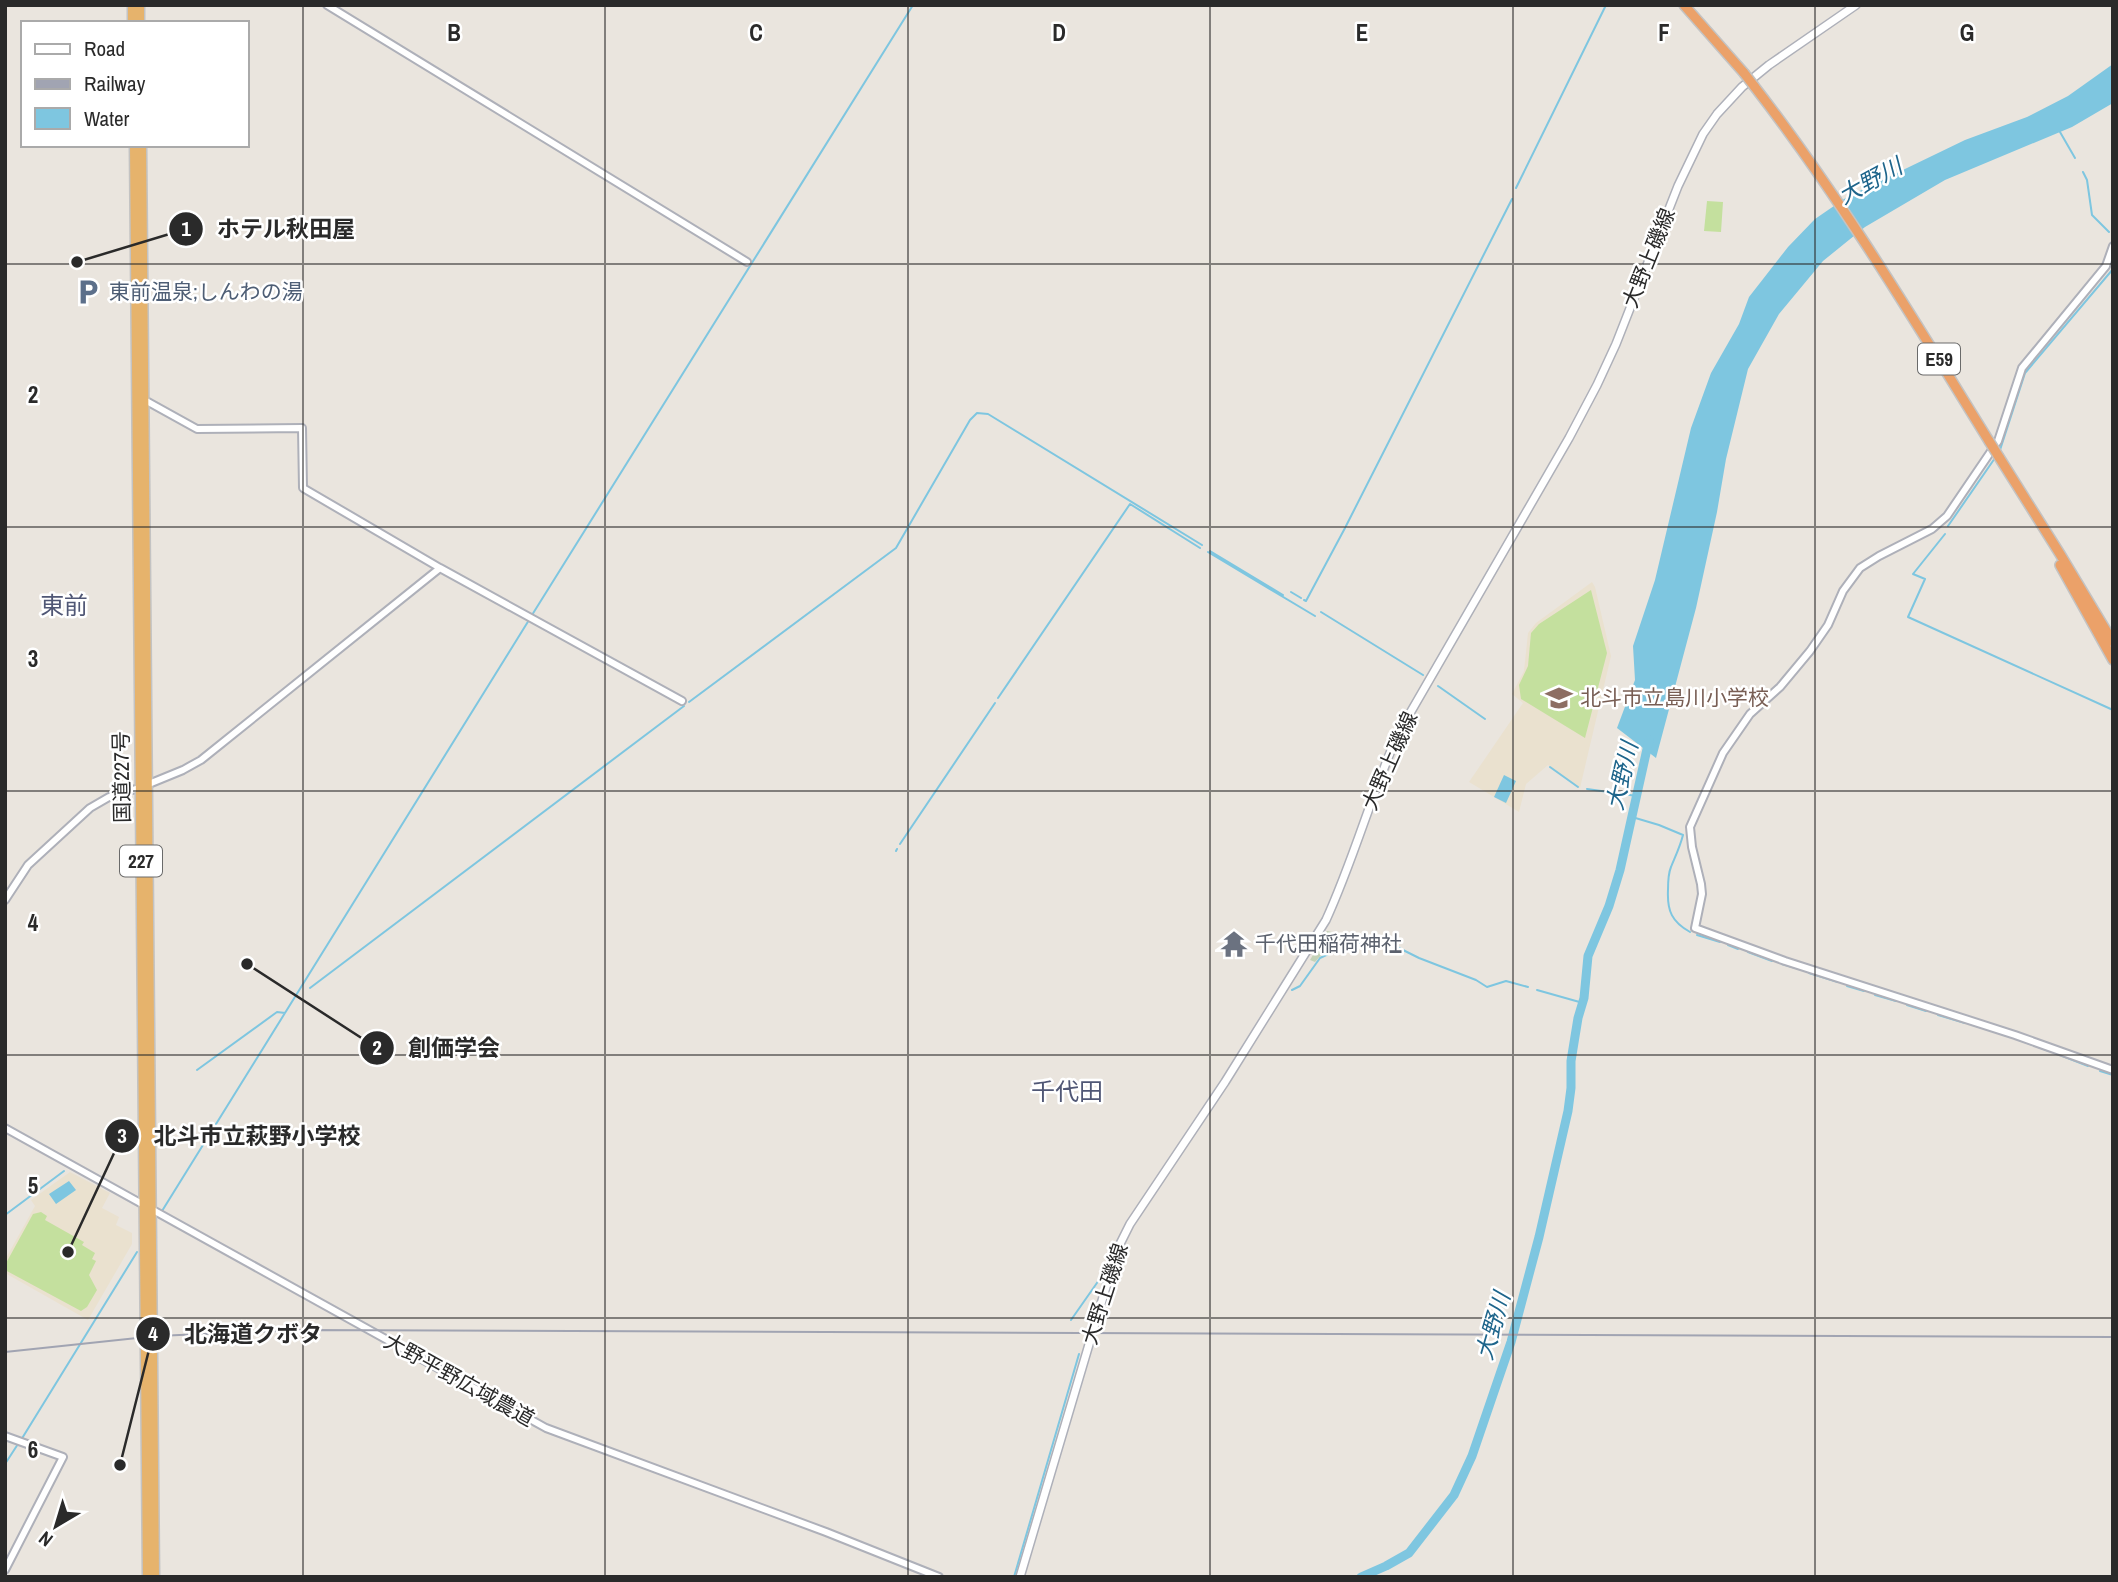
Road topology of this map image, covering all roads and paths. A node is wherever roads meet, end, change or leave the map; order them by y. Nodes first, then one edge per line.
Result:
1 (327, 5) edge
2 (1684, 5) edge
3 (1856, 5) edge
4 (134, 147) edge
5 (142, 147) edge
6 (2113, 246) edge
7 (747, 262) dead end
8 (140, 397) junction
9 (2026, 502) junction
10 (440, 568) junction
11 (2113, 642) edge
12 (2113, 660) edge
13 (682, 701) dead end
14 (143, 786) junction
15 (5, 900) edge
16 (2113, 1070) edge
17 (5, 1128) edge
18 (143, 1204) junction
19 (152, 1209) junction
20 (5, 1436) edge
21 (5, 1570) edge
22 (148, 1577) edge
23 (155, 1577) edge
24 (939, 1577) edge
25 (1020, 1577) edge

1 - 7 street
2 - 9 highway, E59, bridge
3 - 25 main road, 大野上磯線
4 - 8 highway, 国道227号 / 227
5 - 8 highway, 国道227号 / 227
6 - 16 street
8 - 10 street
8 - 14 highway, 国道227号 / 227
9 - 11 highway, E59
9 - 12 highway, E59
10 - 13 street
10 - 14 street
14 - 15 street
14 - 18 highway, 国道227号 / 227
14 - 19 highway, 国道227号 / 227
17 - 18 street, 大野平野広域農道
18 - 19 street, 大野平野広域農道
18 - 22 highway, 国道227号 / 227
19 - 23 highway, 国道227号 / 227
19 - 24 street, 大野平野広域農道
20 - 21 street

